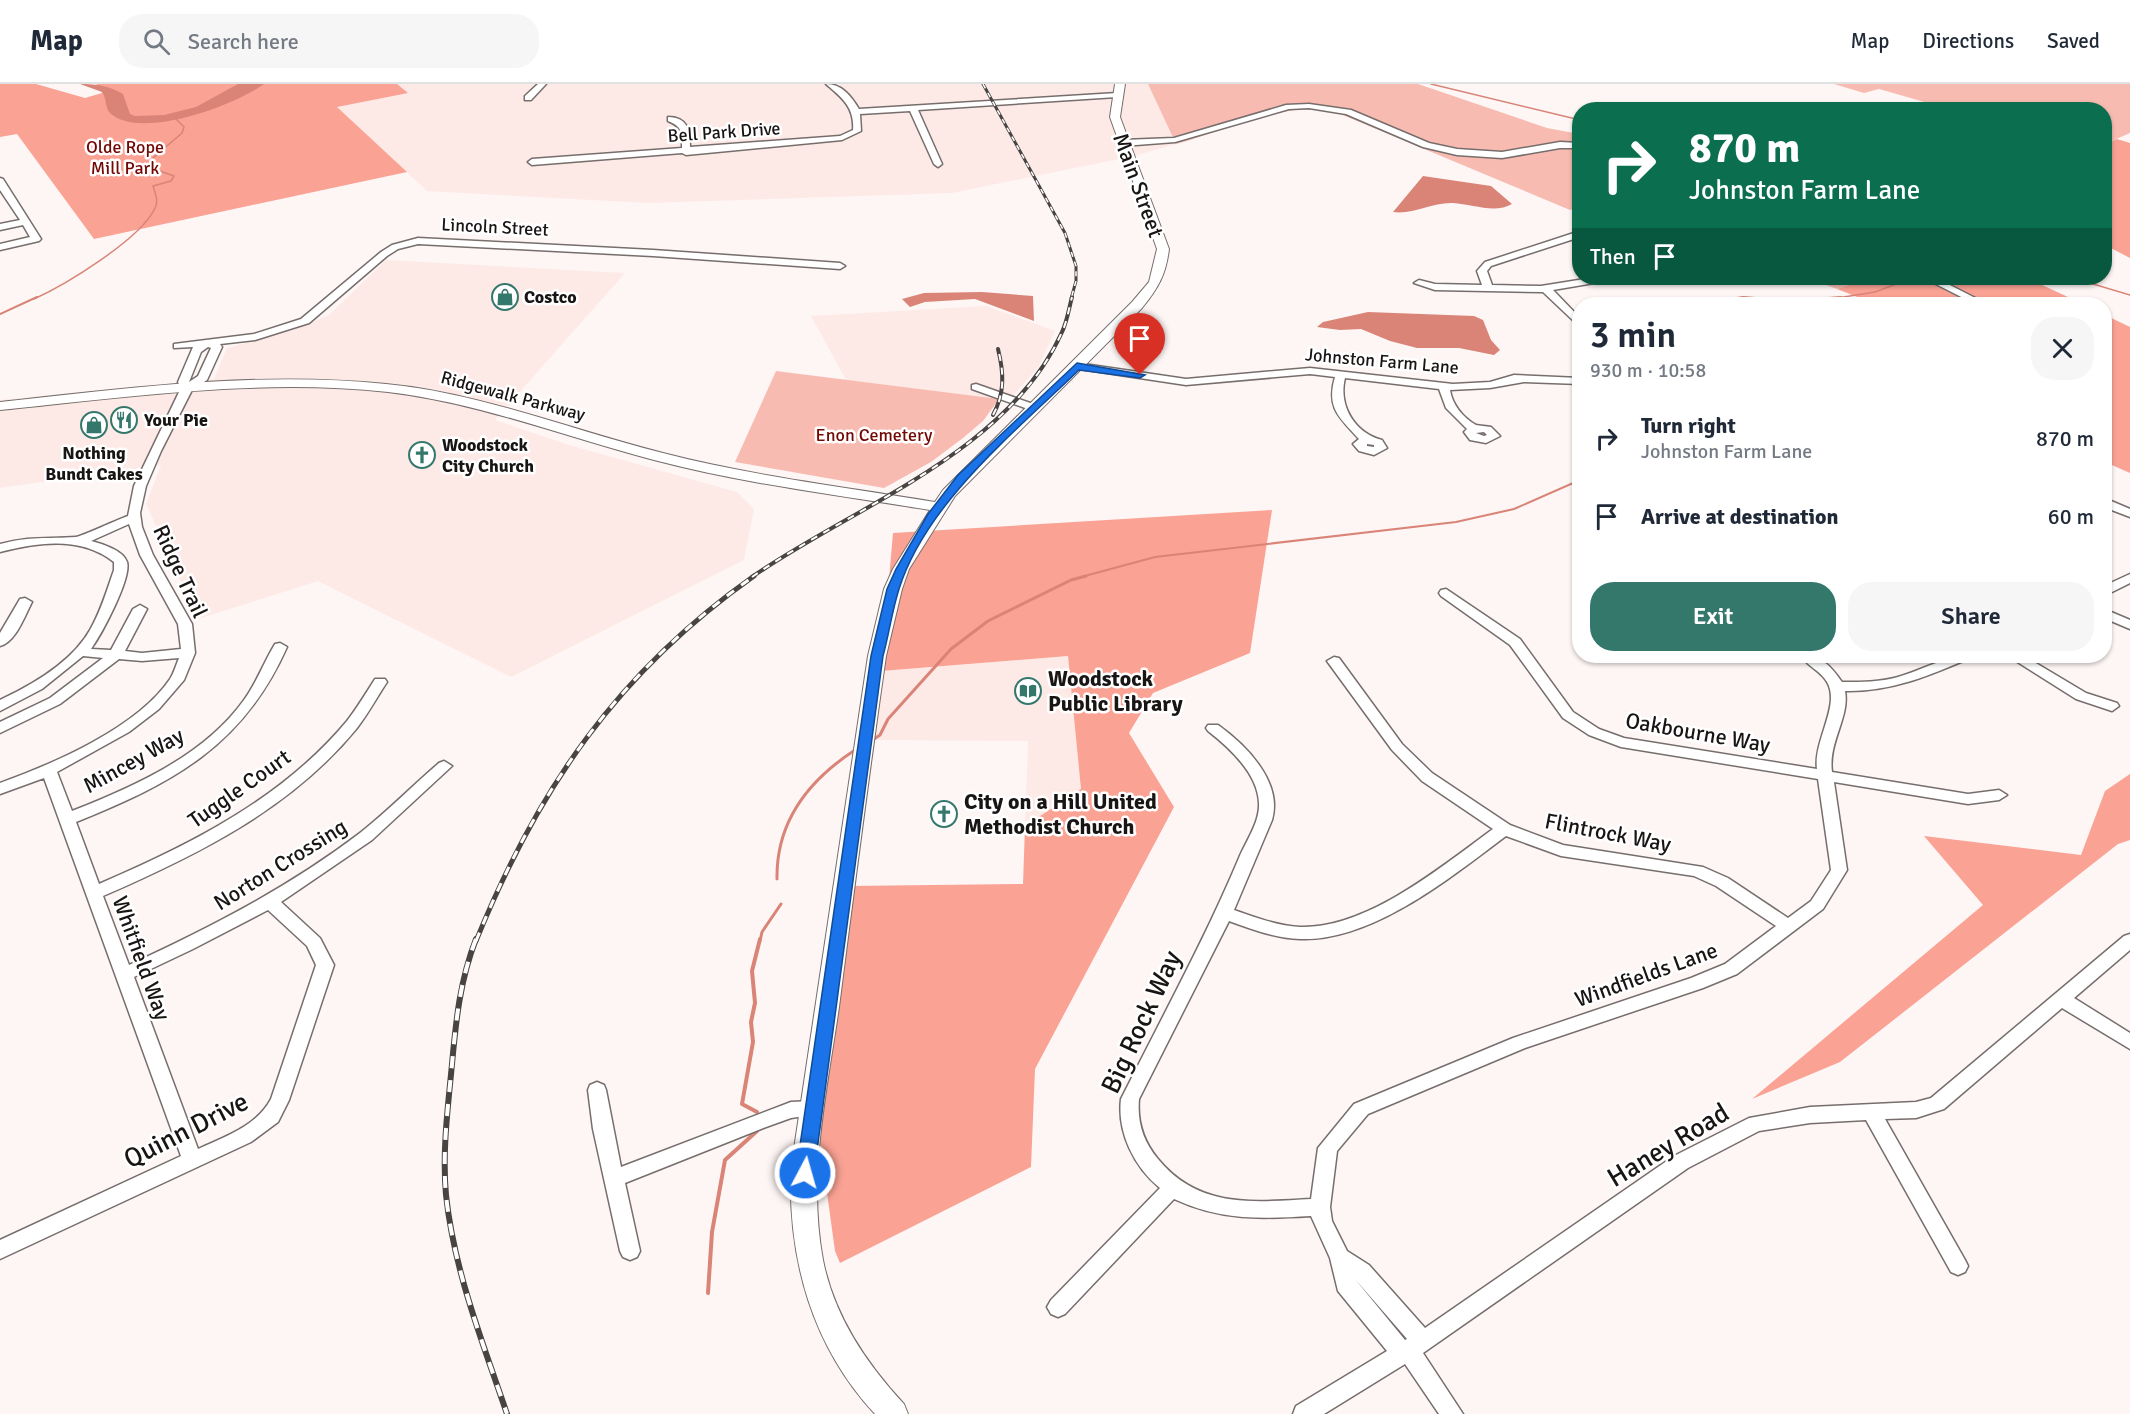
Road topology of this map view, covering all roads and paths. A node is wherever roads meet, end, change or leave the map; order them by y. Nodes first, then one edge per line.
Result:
1 (542, 84) edge
2 (830, 84) edge
3 (1118, 90) edge
4 (528, 98) dead end
5 (913, 109) junction
6 (856, 112) junction
7 (671, 119) dead end
8 (1123, 143) junction
9 (1572, 146) edge
10 (687, 152) junction
11 (532, 162) dead end
12 (938, 165) dead end
13 (0, 181) edge
14 (4, 198) edge
15 (26, 222) junction
16 (0, 227) edge
17 (1572, 237) edge
18 (0, 247) edge
19 (840, 266) dead end
20 (1419, 283) dead end
21 (1572, 284) edge
22 (1943, 285) edge
23 (1488, 288) junction
24 (1546, 289) junction
25 (1968, 297) edge
26 (1572, 316) edge
27 (207, 343) junction
28 (178, 346) dead end
29 (1081, 362) junction
30 (1341, 374) junction
31 (203, 378) junction
32 (1572, 381) edge
33 (228, 385) junction
34 (1444, 386) junction
35 (975, 387) dead end
36 (186, 391) junction
37 (0, 406) edge
38 (1032, 407) junction
39 (0, 412) edge
40 (1475, 429) dead end
41 (1366, 440) dead end
42 (2112, 505) edge
43 (935, 512) junction
44 (2130, 513) edge
45 (135, 521) junction
46 (83, 544) junction
47 (0, 548) edge
48 (2130, 578) edge
49 (2112, 588) edge
50 (1446, 593) dead end
51 (25, 602) dead end
52 (140, 609) dead end
53 (2112, 617) edge
54 (2130, 625) edge
55 (0, 642) edge
56 (280, 647) dead end
57 (81, 652) junction
58 (187, 653) junction
59 (116, 655) junction
60 (1334, 661) dead end
61 (1817, 663) edge
62 (1946, 663) edge
63 (2027, 663) edge
64 (380, 682) dead end
65 (1838, 686) junction
66 (0, 706) edge
67 (2112, 706) dead end
68 (0, 728) edge
69 (1213, 728) dead end
70 (444, 766) dead end
71 (49, 771) junction
72 (1823, 775) junction
73 (0, 789) edge
74 (1999, 795) dead end
75 (67, 819) junction
76 (1504, 829) junction
77 (94, 893) junction
78 (270, 902) junction
79 (1225, 913) junction
80 (1788, 926) junction
81 (2130, 940) edge
82 (124, 974) junction
83 (2063, 1000) junction
84 (2130, 1042) edge
85 (597, 1090) dead end
86 (812, 1109) junction
87 (1872, 1113) junction
88 (192, 1160) junction
89 (614, 1179) junction
90 (1171, 1189) junction
91 (1320, 1207) junction
92 (0, 1250) edge
93 (630, 1251) dead end
94 (1958, 1266) dead end
95 (1058, 1307) dead end
96 (1412, 1349) junction
97 (894, 1414) edge
98 (1305, 1414) edge
99 (1452, 1414) edge

1 - 4 street
2 - 6 street
3 - 5 street
3 - 8 main road, Main Street
5 - 6 street
5 - 12 street
6 - 10 street, Bell Park Drive
7 - 10 street
8 - 9 street
8 - 29 main road, Main Street
10 - 11 street, Bell Park Drive
13 - 14 street
14 - 15 street
15 - 16 street
15 - 18 street
17 - 23 street
19 - 27 street, Lincoln Street
20 - 23 street
21 - 24 street
22 - 25 street
23 - 24 street
24 - 26 street
27 - 28 street, Lincoln Street
27 - 31 street
27 - 36 street, Ridge Trail
29 - 30 street, Johnston Farm Lane
29 - 38 main road, Main Street
30 - 34 street, Johnston Farm Lane
30 - 41 street
31 - 33 main road
31 - 36 street
32 - 34 street, Johnston Farm Lane
33 - 36 main road, Ridgewalk Parkway
33 - 43 main road, Ridgewalk Parkway
34 - 40 street
35 - 38 street
36 - 37 main road, Ridgewalk Parkway
36 - 39 main road, Ridgewalk Parkway
36 - 43 main road, Ridgewalk Parkway
36 - 45 street, Ridge Trail
38 - 43 main road, Main Street
42 - 44 street
43 - 86 main road, Main Street
45 - 46 street
45 - 58 street, Ridge Trail
46 - 47 street
46 - 57 street
48 - 49 street
50 - 72 street, Oakbourne Way
51 - 55 street
52 - 59 street
53 - 54 street
56 - 75 street, Mincey Way
57 - 59 street
57 - 66 street
58 - 59 street
58 - 71 street, Ridge Trail
59 - 68 street
60 - 76 street, Flintrock Way
61 - 65 street
62 - 65 street
63 - 67 street
64 - 77 street, Tuggle Court
65 - 72 street, Windfields Lane
69 - 79 street, Big Rock Way
70 - 78 street, Norton Crossing
71 - 73 street, Ridge Trail
71 - 75 street, Whitfield Way
72 - 74 street, Oakbourne Way
72 - 80 street, Windfields Lane
75 - 77 street, Whitfield Way
76 - 79 street
76 - 80 street, Flintrock Way
77 - 82 street, Whitfield Way
78 - 82 street, Norton Crossing
78 - 88 street, Quinn Drive
79 - 90 street, Big Rock Way
80 - 91 street, Windfields Lane
81 - 83 street, Haney Road
82 - 88 street, Whitfield Way
83 - 84 street
83 - 87 street, Haney Road
85 - 89 street
86 - 89 street
86 - 97 main road, Main Street
87 - 94 street
87 - 96 street, Haney Road
88 - 92 street, Quinn Drive
89 - 93 street
90 - 91 street, Big Rock Way
90 - 95 street
91 - 96 street
96 - 98 street, Haney Road
96 - 99 street

